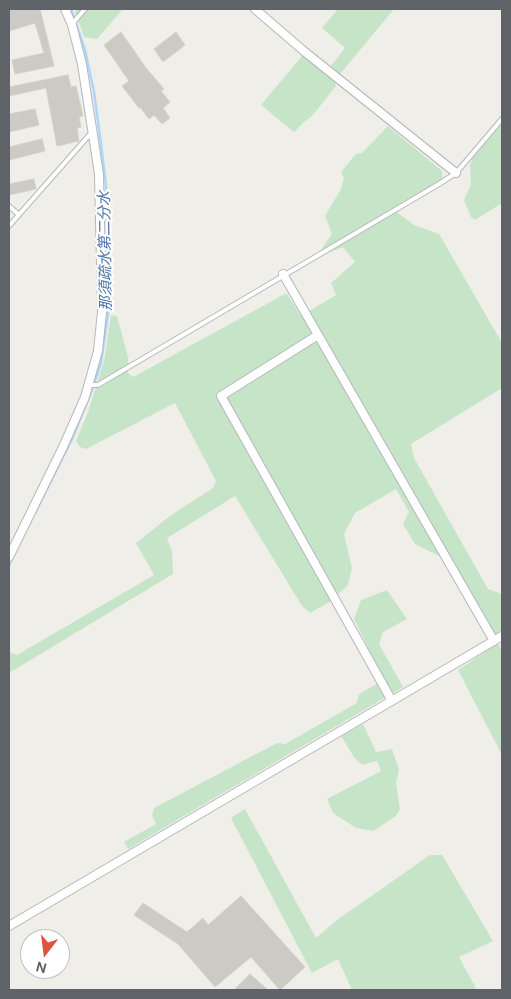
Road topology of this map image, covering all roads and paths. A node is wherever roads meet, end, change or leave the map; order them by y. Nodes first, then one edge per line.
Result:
1 (65, 9) edge
2 (85, 9) edge
3 (255, 9) edge
4 (72, 25) junction
5 (502, 119) edge
6 (94, 130) junction
7 (456, 173) junction
8 (9, 206) edge
9 (18, 214) junction
10 (9, 226) edge
11 (283, 274) junction
12 (318, 335) junction
13 (89, 385) junction
14 (9, 557) edge
15 (502, 636) edge
16 (494, 641) junction
17 (392, 701) junction
18 (9, 926) edge

1 - 4 street
2 - 4 lane
3 - 7 street
4 - 6 street
5 - 7 lane
6 - 9 lane
6 - 13 street
7 - 11 lane
8 - 9 lane
9 - 10 lane
11 - 12 street
11 - 13 lane
12 - 16 street
12 - 17 street
13 - 14 street
15 - 16 street
16 - 17 street
17 - 18 street

